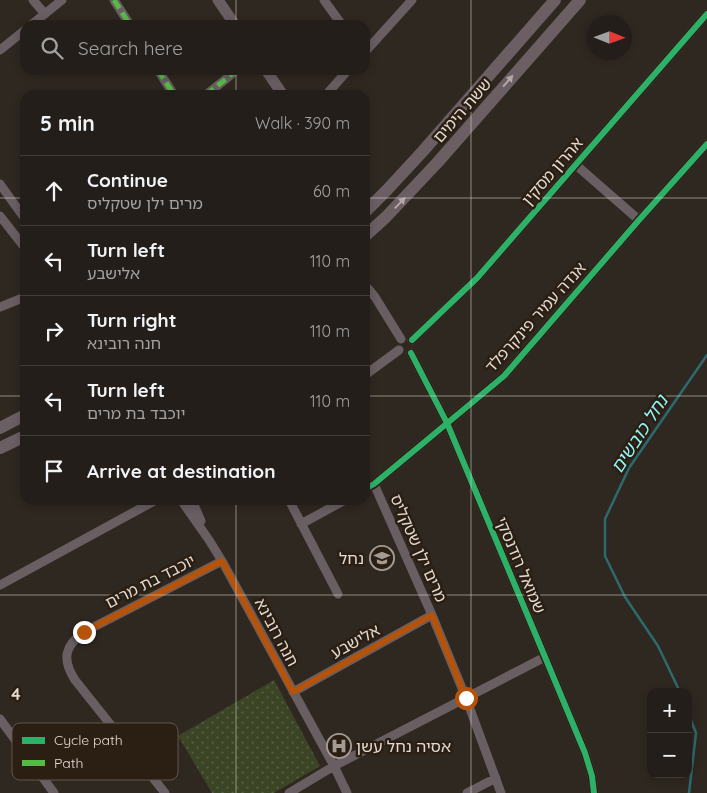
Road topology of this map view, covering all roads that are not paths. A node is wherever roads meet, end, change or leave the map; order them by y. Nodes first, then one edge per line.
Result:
1 (33, 0) edge
2 (62, 0) edge
3 (114, 0) edge
4 (218, 0) edge
5 (324, 0) edge
6 (412, 0) edge
7 (555, 0) edge
8 (580, 0) edge
9 (45, 14) junction
10 (707, 14) edge
11 (37, 20) edge
12 (127, 20) edge
13 (232, 20) edge
14 (338, 20) edge
15 (20, 34) edge
16 (370, 46) edge
17 (0, 50) edge
18 (161, 75) edge
19 (231, 75) edge
20 (269, 75) edge
21 (344, 75) edge
22 (171, 90) edge
23 (212, 90) edge
24 (280, 90) edge
25 (330, 90) edge
26 (707, 144) edge
27 (576, 165) junction
28 (0, 184) edge
29 (370, 207) edge
30 (20, 212) edge
31 (0, 216) edge
32 (638, 220) junction
33 (370, 231) edge
34 (20, 242) edge
35 (370, 292) edge
36 (20, 299) edge
37 (0, 307) edge
38 (401, 339) junction
39 (412, 340) junction
40 (399, 350) junction
41 (411, 353) junction
42 (370, 371) edge
43 (20, 418) edge
44 (447, 423) junction
45 (0, 428) edge
46 (20, 438) edge
47 (0, 448) edge
48 (374, 484) junction
49 (370, 486) edge
50 (147, 505) edge
51 (184, 505) edge
52 (194, 505) edge
53 (292, 505) edge
54 (336, 505) edge
55 (301, 524) junction
56 (209, 540) junction
57 (222, 561) junction
58 (0, 585) edge
59 (338, 594) dead end
60 (432, 615) junction
61 (545, 657) junction
62 (293, 692) junction
63 (466, 698) junction
64 (0, 719) edge
65 (109, 723) edge
66 (12, 735) edge
67 (334, 766) junction
68 (496, 778) junction
69 (45, 780) edge
70 (155, 780) edge
71 (54, 793) edge
72 (165, 793) edge
73 (289, 793) edge
74 (346, 793) edge
75 (467, 793) edge
76 (501, 793) edge
77 (594, 793) edge

1 - 9 street
2 - 9 street
3 - 12 street
4 - 13 street
5 - 14 street
6 - 16 street
7 - 29 main road, ששת הימים
33 -> 8 main road, ששת הימים
9 - 11 street
10 - 27 street, אהרון מסקין
15 - 17 street
18 - 22 street
19 - 23 street
20 - 24 street
21 - 25 street
26 - 32 street, אנדה עמיר פינקרפלד
27 - 32 street
27 - 39 street, אהרון מסקין
28 - 30 street
31 - 34 street
32 - 44 street, אנדה עמיר פינקרפלד
35 - 38 street
36 - 37 street
38 - 39 street
38 - 40 street
39 - 41 street
40 - 41 street
40 - 42 street
41 - 44 street, שמואל רודנסקי
43 - 45 main road
44 - 48 street, אנדה עמיר פינקרפלד
44 - 61 street, שמואל רודנסקי
46 - 47 main road
48 - 49 street, אנדה עמיר פינקרפלד
48 - 60 street, מרים ילן שטקליס
50 - 58 street
51 - 56 street, חנה רובינא
52 - 56 street, חנה רובינא
53 - 55 street
54 - 55 street
55 - 59 street
56 - 57 street, חנה רובינא
57 - 62 street, חנה רובינא
57 - 65 street, יוכבד בת מרים
60 - 62 street, אלישבע
60 - 63 street, מרים ילן שטקליס
61 - 63 street
61 - 77 street, שמואל רודנסקי
62 - 67 street, חנה רובינא
63 - 67 street
63 - 68 street, מרים ילן שטקליס
64 - 66 street
67 - 73 street
67 - 74 street, חנה רובינא
68 - 75 street
68 - 76 street, מרים ילן שטקליס
69 - 71 street
70 - 72 street, יוכבד בת מרים

